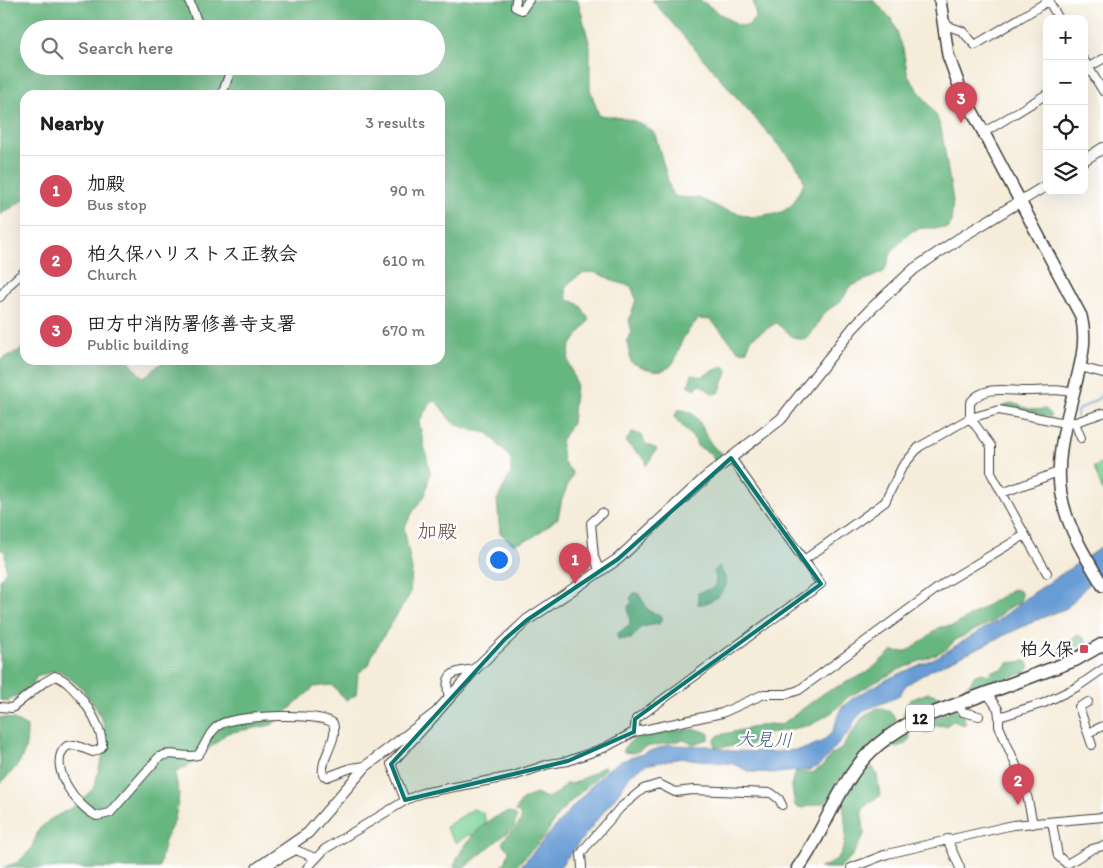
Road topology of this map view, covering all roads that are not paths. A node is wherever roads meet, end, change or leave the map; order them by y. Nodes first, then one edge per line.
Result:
1 (189, 0) edge
2 (516, 0) edge
3 (529, 0) edge
4 (940, 0) edge
5 (1048, 0) edge
6 (941, 14) junction
7 (1057, 15) edge
8 (197, 20) edge
9 (1103, 59) edge
10 (1088, 65) edge
11 (1088, 69) edge
12 (229, 75) edge
13 (224, 90) edge
14 (1103, 91) edge
15 (1043, 96) edge
16 (984, 133) junction
17 (1103, 148) edge
18 (1088, 157) edge
19 (1043, 187) edge
20 (1020, 202) junction
21 (20, 275) edge
22 (0, 297) edge
23 (1080, 367) junction
24 (1103, 374) edge
25 (1073, 393) junction
26 (1103, 413) edge
27 (970, 418) junction
28 (1068, 422) junction
29 (1081, 438) dead end
30 (731, 458) junction
31 (1058, 472) junction
32 (1002, 493) junction
33 (602, 513) dead end
34 (1025, 536) junction
35 (804, 560) junction
36 (600, 572) junction
37 (1047, 573) dead end
38 (1103, 586) edge
39 (1103, 644) edge
40 (476, 669) junction
41 (1103, 669) edge
42 (987, 693) junction
43 (449, 698) junction
44 (1088, 702) dead end
45 (955, 705) junction
46 (0, 707) edge
47 (438, 711) junction
48 (979, 716) dead end
49 (999, 717) junction
50 (1103, 726) edge
51 (634, 732) junction
52 (1088, 733) junction
53 (1092, 745) dead end
54 (366, 766) junction
55 (405, 800) junction
56 (782, 805) dead end
57 (1103, 817) edge
58 (1052, 822) junction
59 (1033, 824) junction
60 (947, 839) junction
61 (1103, 846) edge
62 (315, 858) junction
63 (260, 866) edge
64 (307, 868) edge
65 (582, 868) edge
66 (798, 868) edge
67 (851, 868) edge
68 (960, 868) edge

1 - 8 street
2 - 3 street
4 - 6 main road
5 - 6 street
5 - 7 street
6 - 16 main road
9 - 10 street
11 - 14 street
12 - 13 street
15 - 16 street
16 - 20 main road
17 - 18 street
19 - 20 street
20 - 23 main road
20 - 30 street
21 - 22 street
23 - 24 street
23 - 25 main road
25 - 27 street
25 - 28 main road
26 - 28 street
27 - 28 street
27 - 32 street
27 - 35 street
28 - 29 street
28 - 31 main road
30 - 35 street
30 - 36 street
31 - 32 street
31 - 38 main road
32 - 34 street
33 - 36 street
34 - 37 street
34 - 51 street
35 - 51 street
36 - 40 street
39 - 42 main road, 12
40 - 43 street
40 - 43 street
41 - 49 street
42 - 45 main road, 12
42 - 49 street
43 - 47 street
44 - 52 street
45 - 48 street
45 - 66 main road, 12
46 - 54 street
47 - 54 street
47 - 55 street
49 - 59 street
50 - 52 street
51 - 55 street
52 - 53 street
54 - 63 street
55 - 62 street
56 - 65 street
57 - 58 street
58 - 59 street
58 - 61 street
59 - 60 street
60 - 67 street
60 - 68 street
62 - 63 street
62 - 64 street

